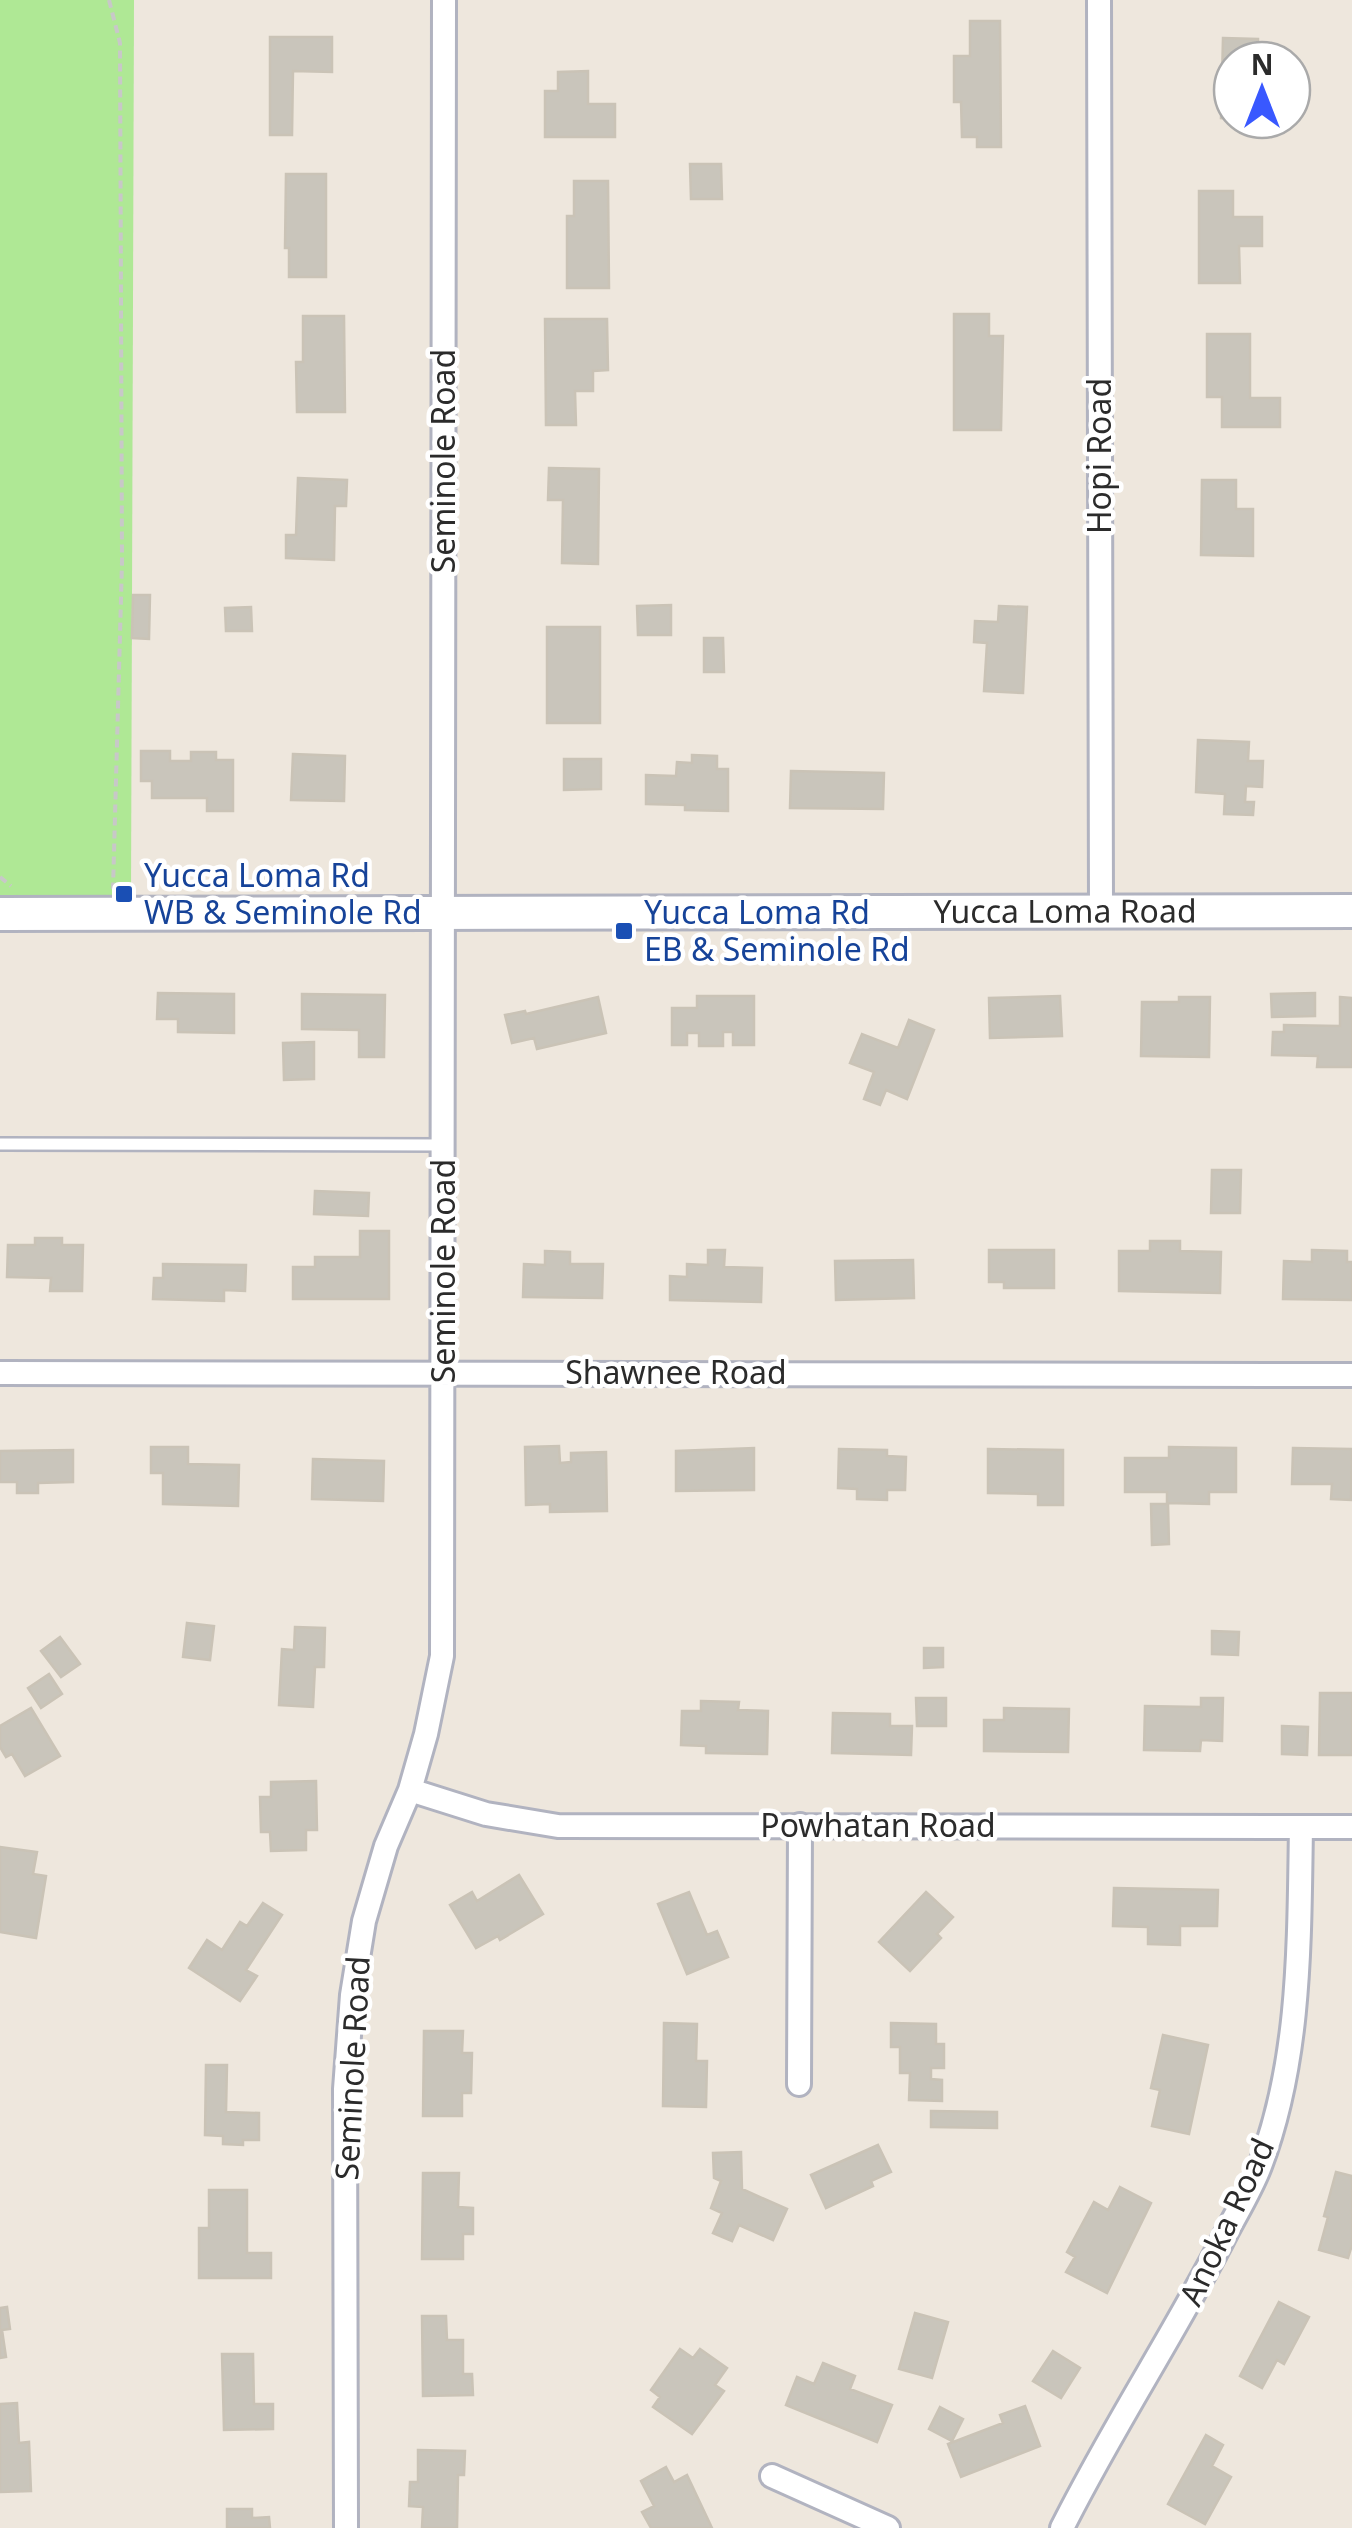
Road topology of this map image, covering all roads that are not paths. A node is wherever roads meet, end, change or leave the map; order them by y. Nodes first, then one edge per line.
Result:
1 (444, 0) edge
2 (1099, 0) edge
3 (1352, 910) edge
4 (445, 912) junction
5 (1101, 912) junction
6 (0, 914) edge
7 (0, 1144) edge
8 (444, 1145) junction
9 (0, 1372) edge
10 (444, 1372) junction
11 (1352, 1375) edge
12 (410, 1790) junction
13 (800, 1825) junction
14 (1301, 1827) junction
15 (1352, 1827) edge
16 (798, 2084) dead end
17 (772, 2476) dead end
18 (346, 2528) edge
19 (888, 2528) edge
20 (1062, 2528) edge

1 - 4 street, Seminole Road
2 - 5 street, Hopi Road
3 - 5 main road, Yucca Loma Road
4 - 5 main road, Yucca Loma Road
4 - 6 main road, Yucca Loma Road
4 - 8 street, Seminole Road
7 - 8 lane
8 - 10 street, Seminole Road
9 - 10 street, Shawnee Road
10 - 11 street, Shawnee Road
10 - 12 street, Seminole Road
12 - 13 street, Powhatan Road
12 - 18 street, Seminole Road
13 - 14 street, Powhatan Road
13 - 16 street
14 - 15 street, Powhatan Road
14 - 20 street, Anoka Road
17 - 19 street

